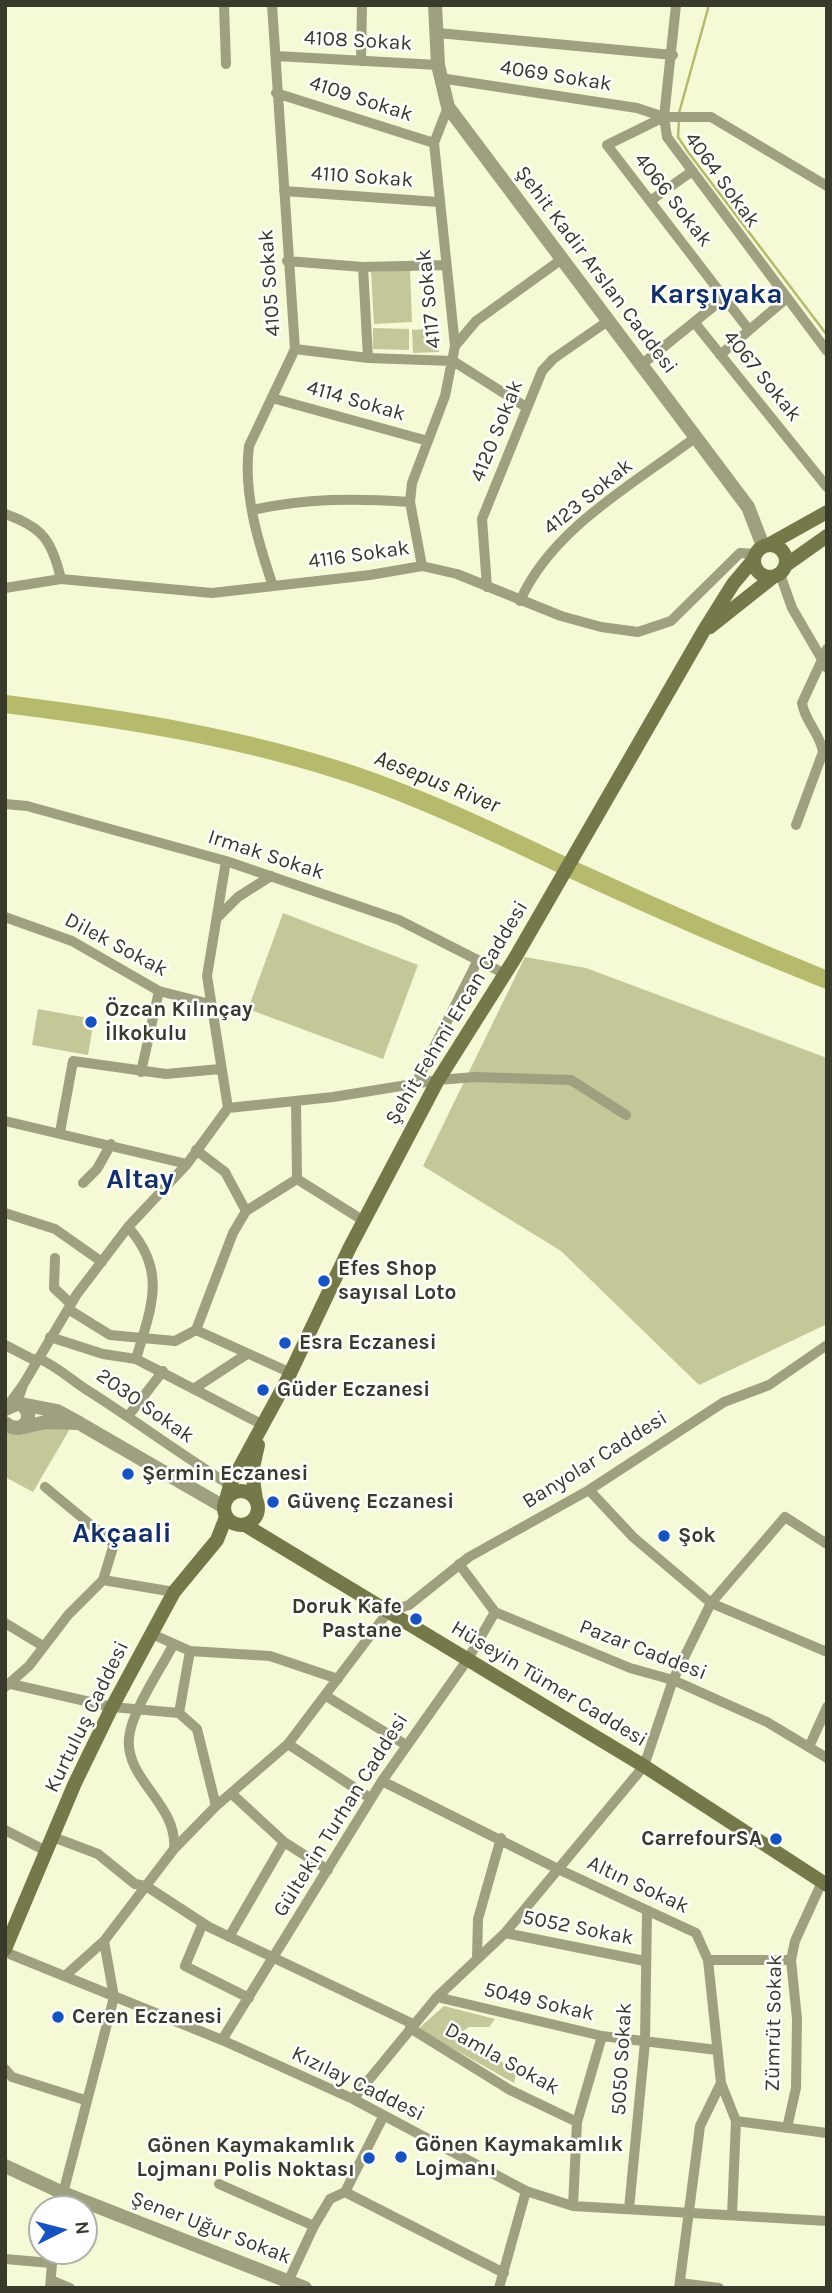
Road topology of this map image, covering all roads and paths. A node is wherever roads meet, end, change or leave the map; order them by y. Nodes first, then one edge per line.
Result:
1 (224, 5) edge
2 (272, 5) edge
3 (362, 5) edge
4 (435, 5) edge
5 (676, 5) edge
6 (438, 33) junction
7 (673, 55) junction
8 (276, 56) junction
9 (361, 61) junction
10 (226, 64) dead end
11 (439, 71) junction
12 (276, 93) junction
13 (447, 107) junction
14 (674, 117) junction
15 (434, 143) junction
16 (691, 172) junction
17 (827, 186) edge
18 (284, 191) junction
19 (650, 201) junction
20 (438, 202) junction
21 (562, 259) junction
22 (288, 261) junction
23 (445, 265) junction
24 (363, 267) junction
25 (724, 298) junction
26 (787, 298) junction
27 (608, 321) junction
28 (694, 322) junction
29 (749, 330) junction
30 (455, 346) junction
31 (295, 349) junction
32 (827, 351) edge
33 (720, 355) junction
34 (368, 358) junction
35 (453, 361) junction
36 (642, 365) junction
37 (272, 398) junction
38 (526, 407) junction
39 (696, 437) junction
40 (428, 441) junction
41 (827, 487) edge
42 (410, 502) junction
43 (252, 510) junction
44 (827, 512) edge
45 (5, 514) edge
46 (827, 536) edge
47 (760, 551) junction
48 (422, 566) junction
49 (780, 572) junction
50 (61, 579) junction
51 (273, 586) junction
52 (487, 587) junction
53 (5, 588) edge
54 (520, 601) junction
55 (703, 632) junction
56 (827, 649) edge
57 (824, 664) edge
58 (5, 804) edge
59 (796, 825) dead end
60 (226, 861) junction
61 (271, 876) junction
62 (5, 917) edge
63 (217, 918) junction
64 (478, 960) junction
65 (505, 974) junction
66 (159, 991) junction
67 (210, 1004) junction
68 (220, 1069) junction
69 (141, 1072) junction
70 (438, 1080) junction
71 (416, 1083) junction
72 (296, 1101) junction
73 (228, 1108) junction
74 (626, 1115) dead end
75 (6, 1121) edge
76 (5, 1130) edge
77 (60, 1132) junction
78 (111, 1144) junction
79 (197, 1150) junction
80 (187, 1164) junction
81 (297, 1179) junction
82 (83, 1183) dead end
83 (246, 1211) junction
84 (5, 1213) edge
85 (364, 1221) junction
86 (128, 1227) junction
87 (55, 1258) dead end
88 (102, 1262) junction
89 (69, 1306) junction
90 (196, 1330) junction
91 (50, 1337) junction
92 (143, 1337) junction
93 (5, 1345) edge
94 (827, 1345) edge
95 (247, 1354) junction
96 (37, 1359) junction
97 (136, 1359) junction
98 (163, 1371) junction
99 (291, 1374) junction
100 (195, 1388) junction
101 (12, 1406) edge
102 (129, 1415) junction
103 (79, 1423) junction
104 (263, 1425) junction
105 (10, 1426) edge
106 (230, 1485) junction
107 (45, 1487) dead end
108 (589, 1490) junction
109 (256, 1507) junction
110 (225, 1508) junction
111 (245, 1525) junction
112 (827, 1544) edge
113 (278, 1545) junction
114 (459, 1564) junction
115 (103, 1580) junction
116 (174, 1592) junction
117 (711, 1603) junction
118 (388, 1612) junction
119 (495, 1612) junction
120 (5, 1623) edge
121 (152, 1634) junction
122 (173, 1645) junction
123 (43, 1646) junction
124 (190, 1651) junction
125 (827, 1651) edge
126 (468, 1659) junction
127 (338, 1679) junction
128 (673, 1680) junction
129 (8, 1686) edge
130 (326, 1696) junction
131 (112, 1707) junction
132 (141, 1707) junction
133 (827, 1707) edge
134 (179, 1713) junction
135 (288, 1744) junction
136 (406, 1745) junction
137 (809, 1747) junction
138 (827, 1758) edge
139 (644, 1766) junction
140 (382, 1781) junction
141 (232, 1794) junction
142 (370, 1798) junction
143 (216, 1806) junction
144 (5, 1830) edge
145 (501, 1838) junction
146 (284, 1842) junction
147 (49, 1844) junction
148 (174, 1849) junction
149 (558, 1869) junction
150 (328, 1870) junction
151 (824, 1884) edge
152 (146, 1886) junction
153 (647, 1911) junction
154 (203, 1923) junction
155 (505, 1933) junction
156 (229, 1937) junction
157 (104, 1941) junction
158 (5, 1950) edge
159 (477, 1958) junction
160 (274, 1959) junction
161 (708, 1960) junction
162 (792, 1960) junction
163 (645, 1961) junction
164 (65, 1976) junction
165 (114, 1997) junction
166 (437, 1997) junction
167 (249, 1998) junction
168 (412, 2026) junction
169 (602, 2036) junction
170 (222, 2040) junction
171 (645, 2042) junction
172 (717, 2050) junction
173 (5, 2069) edge
174 (721, 2082) junction
175 (353, 2099) junction
176 (85, 2100) junction
177 (383, 2117) junction
178 (736, 2121) junction
179 (577, 2122) junction
180 (787, 2128) junction
181 (827, 2133) edge
182 (5, 2166) edge
183 (219, 2183) dead end
184 (526, 2191) junction
185 (345, 2192) junction
186 (63, 2193) junction
187 (573, 2206) junction
188 (629, 2209) junction
189 (688, 2213) junction
190 (732, 2215) junction
191 (827, 2221) edge
192 (314, 2226) junction
193 (28, 2258) edge
194 (5, 2259) edge
195 (52, 2265) edge
196 (504, 2273) junction
197 (51, 2284) edge
198 (286, 2284) edge
199 (679, 2285) edge
200 (70, 2288) edge
201 (305, 2288) edge
202 (499, 2288) edge
203 (719, 2288) edge

1 - 10 street
2 - 8 street, 4105 Sokak
3 - 9 street
4 - 6 street, Şehit Kadir Arslan Caddesi
5 - 7 street, 4064 Sokak
6 - 7 street
6 - 11 street, Şehit Kadir Arslan Caddesi
7 - 14 street, 4064 Sokak
8 - 9 street, 4108 Sokak
8 - 12 street, 4105 Sokak
9 - 11 street, 4108 Sokak
11 - 13 street, Şehit Kadir Arslan Caddesi
11 - 14 street, 4069 Sokak
12 - 15 street, 4109 Sokak
12 - 18 street, 4105 Sokak
13 - 15 street, 4117 Sokak
13 - 21 street, Şehit Kadir Arslan Caddesi
14 - 16 street, 4064 Sokak
14 - 17 street, 4069 Sokak
14 - 19 street, 4066 Sokak
15 - 20 street, 4117 Sokak
16 - 19 street
16 - 26 street, 4064 Sokak
18 - 20 street, 4110 Sokak
18 - 22 street, 4105 Sokak
19 - 25 street, 4066 Sokak
20 - 23 street, 4117 Sokak
21 - 27 street, Şehit Kadir Arslan Caddesi
21 - 30 street
22 - 24 street
22 - 31 street, 4105 Sokak
23 - 24 street
23 - 30 street, 4117 Sokak
24 - 34 street
25 - 28 street
25 - 29 street, 4066 Sokak
26 - 29 street
26 - 32 street, 4064 Sokak
27 - 36 street, Şehit Kadir Arslan Caddesi
27 - 38 street, 4120 Sokak
28 - 33 street, 4067 Sokak
28 - 36 street
29 - 33 street
30 - 35 street, 4117 Sokak
31 - 34 street
31 - 37 street, 4105 Sokak
33 - 41 street, 4067 Sokak
34 - 35 street
35 - 38 street
35 - 40 street, 4117 Sokak
36 - 39 street, Şehit Kadir Arslan Caddesi
37 - 40 street, 4114 Sokak
37 - 43 street, 4105 Sokak
38 - 52 street, 4120 Sokak
39 - 47 street, Şehit Kadir Arslan Caddesi
39 - 54 street, 4123 Sokak
40 - 42 street, 4117 Sokak
42 - 43 street
42 - 48 street, 4117 Sokak
43 - 51 street, 4105 Sokak
44 - 47 main road
45 - 50 street
46 - 49 main road, Şehit Fehmi Ercan Caddesi
47 - 49 main road
47 - 49 main road
47 - 54 street, 4116 Sokak
47 - 55 main road, Şehit Fehmi Ercan Caddesi
48 - 51 street, 4116 Sokak
48 - 52 street, 4116 Sokak
49 - 55 main road, Şehit Fehmi Ercan Caddesi
49 - 57 street
50 - 51 street, 4116 Sokak
50 - 53 street, 4116 Sokak
52 - 54 street, 4116 Sokak
55 - 65 main road, Şehit Fehmi Ercan Caddesi
56 - 57 street
57 - 59 street
58 - 60 street, Irmak Sokak
60 - 61 street, Irmak Sokak
60 - 63 street
61 - 63 street
61 - 64 street, Irmak Sokak
62 - 66 street, Dilek Sokak
63 - 67 street
64 - 65 street, Irmak Sokak
64 - 71 street
65 - 70 main road, Şehit Fehmi Ercan Caddesi
66 - 67 street, Dilek Sokak
66 - 69 street
67 - 68 street
68 - 69 street
68 - 73 street
69 - 77 street
70 - 71 street
70 - 74 street
70 - 85 main road, Şehit Fehmi Ercan Caddesi
71 - 72 street
72 - 73 street
72 - 81 street
73 - 79 street
75 - 76 street
75 - 77 street
77 - 78 street
78 - 80 street
78 - 82 street
79 - 80 street
79 - 83 street
80 - 86 street
81 - 83 street
81 - 85 street
83 - 90 street
84 - 88 street
85 - 99 main road, Şehit Fehmi Ercan Caddesi
86 - 88 street
86 - 92 street
87 - 89 street
88 - 89 street
89 - 91 street
89 - 92 street
90 - 92 street
90 - 95 street
91 - 96 street
91 - 97 street
92 - 97 street
93 - 96 street, 2030 Sokak
94 - 108 street, Banyolar Caddesi
95 - 99 street
95 - 100 street
96 - 101 street
96 - 102 street, 2030 Sokak
97 - 98 street
98 - 100 street
98 - 102 street
99 - 104 main road, Şehit Fehmi Ercan Caddesi
100 - 104 street
101 - 103 street
101 - 105 street
102 - 106 street, 2030 Sokak
103 - 105 street
103 - 110 street
104 - 106 main road, Şehit Fehmi Ercan Caddesi
104 - 109 main road, Şehit Fehmi Ercan Caddesi
106 - 110 main road, Şehit Fehmi Ercan Caddesi
107 - 115 street
108 - 114 street, Banyolar Caddesi
108 - 117 street
109 - 110 main road
109 - 111 main road
109 - 113 main road, Şehit Fehmi Ercan Caddesi
110 - 111 main road
110 - 116 main road, Kurtuluş Caddesi
111 - 113 main road, Hüseyin Tümer Caddesi
112 - 117 street
113 - 118 main road, Hüseyin Tümer Caddesi
114 - 118 street, Banyolar Caddesi
114 - 119 street
115 - 116 street
115 - 123 street
116 - 121 main road, Kurtuluş Caddesi
117 - 125 street
117 - 128 street
118 - 126 main road, Hüseyin Tümer Caddesi
118 - 127 street
119 - 126 street, Gültekin Turhan Caddesi
119 - 128 street, Pazar Caddesi
120 - 123 street
121 - 122 street
121 - 131 main road, Kurtuluş Caddesi
122 - 124 street
122 - 132 street
123 - 129 street
124 - 127 street
124 - 134 street
126 - 136 street, Gültekin Turhan Caddesi
126 - 139 main road, Hüseyin Tümer Caddesi
127 - 130 street
128 - 137 street, Pazar Caddesi
128 - 139 street
129 - 131 street
130 - 135 street
130 - 136 street
131 - 132 street
131 - 147 main road, Kurtuluş Caddesi
132 - 134 street
132 - 148 street
133 - 137 street
134 - 143 street
135 - 141 street
135 - 142 street
136 - 140 street, Gültekin Turhan Caddesi
137 - 138 street, Pazar Caddesi
139 - 149 street
139 - 151 main road, Hüseyin Tümer Caddesi
140 - 142 street, Gültekin Turhan Caddesi
140 - 145 street, Altın Sokak
141 - 143 street
141 - 146 street
142 - 150 street, Gültekin Turhan Caddesi
143 - 148 street
144 - 147 street, Damla Sokak
145 - 149 street, Altın Sokak
145 - 159 street
146 - 150 street
146 - 156 street
147 - 152 street, Damla Sokak
147 - 158 main road, Kurtuluş Caddesi
148 - 152 street
149 - 153 street, Altın Sokak
149 - 155 street
150 - 160 street, Gültekin Turhan Caddesi
151 - 162 street, Zümrüt Sokak
152 - 154 street, Damla Sokak
152 - 157 street
153 - 161 street, Altın Sokak
153 - 163 street, 5050 Sokak
154 - 156 street, Damla Sokak
154 - 167 street
155 - 159 street
155 - 163 street, 5052 Sokak
156 - 160 street, Damla Sokak
157 - 164 street
157 - 165 street
158 - 164 street, Kızılay Caddesi
159 - 166 street
160 - 167 street, Gültekin Turhan Caddesi
160 - 168 street, Damla Sokak
161 - 162 street
161 - 172 street, Altın Sokak
162 - 180 street, Zümrüt Sokak
163 - 171 street, 5050 Sokak
164 - 165 street, Kızılay Caddesi
165 - 170 street, Kızılay Caddesi
165 - 176 street
166 - 168 street
166 - 169 street, 5049 Sokak
167 - 170 street, Gültekin Turhan Caddesi
168 - 175 street
168 - 179 street, Damla Sokak
169 - 171 street, 5049 Sokak
169 - 179 street
170 - 175 street, Kızılay Caddesi
171 - 172 street, 5049 Sokak
171 - 188 street, 5050 Sokak
172 - 174 street, Altın Sokak
173 - 176 street
174 - 178 street, Altın Sokak
174 - 189 street
175 - 177 street, Kızılay Caddesi
176 - 186 street
177 - 184 street, Kızılay Caddesi
177 - 185 street
178 - 180 street
178 - 190 street, Altın Sokak
179 - 187 street
180 - 181 street
182 - 186 street, Şener Uğur Sokak
183 - 192 street
184 - 187 street, Kızılay Caddesi
184 - 196 street
185 - 192 street
185 - 196 street
186 - 198 street, Şener Uğur Sokak
187 - 188 street, Kızılay Caddesi
188 - 189 street, Kızılay Caddesi
189 - 190 street, Kızılay Caddesi
189 - 199 street
190 - 191 street, Kızılay Caddesi
192 - 198 street
193 - 194 street
195 - 197 street
196 - 202 street
197 - 200 street
198 - 201 street, Şener Uğur Sokak
199 - 203 street

